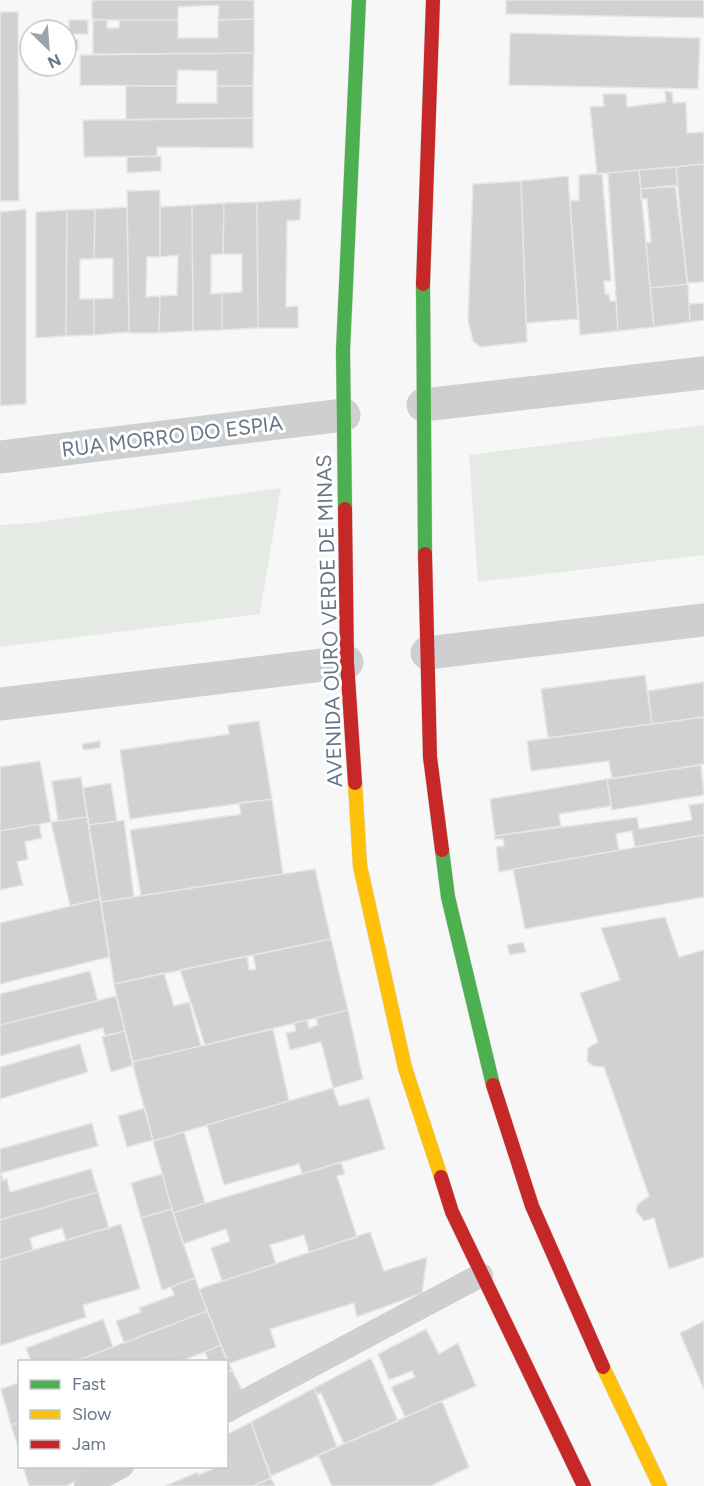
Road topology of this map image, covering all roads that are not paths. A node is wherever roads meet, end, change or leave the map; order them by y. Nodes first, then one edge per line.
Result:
1 (359, 0) edge
2 (433, 0) edge
3 (704, 373) edge
4 (423, 405) junction
5 (344, 415) junction
6 (0, 456) edge
7 (704, 620) edge
8 (427, 653) junction
9 (347, 662) junction
10 (0, 704) edge
11 (481, 1275) junction
12 (228, 1410) edge
13 (120, 1468) edge
14 (86, 1486) edge
15 (584, 1486) edge
16 (660, 1486) edge

1 - 5 street, AVENIDA OURO VERDE DE MINAS
2 - 4 street
3 - 4 street
4 - 8 street
5 - 6 street, RUA MORRO DO ESPIA
5 - 9 street, AVENIDA OURO VERDE DE MINAS
7 - 8 street
8 - 16 street
9 - 10 street
9 - 11 street, AVENIDA OURO VERDE DE MINAS
11 - 12 lane
11 - 15 street, AVENIDA OURO VERDE DE MINAS
13 - 14 lane

